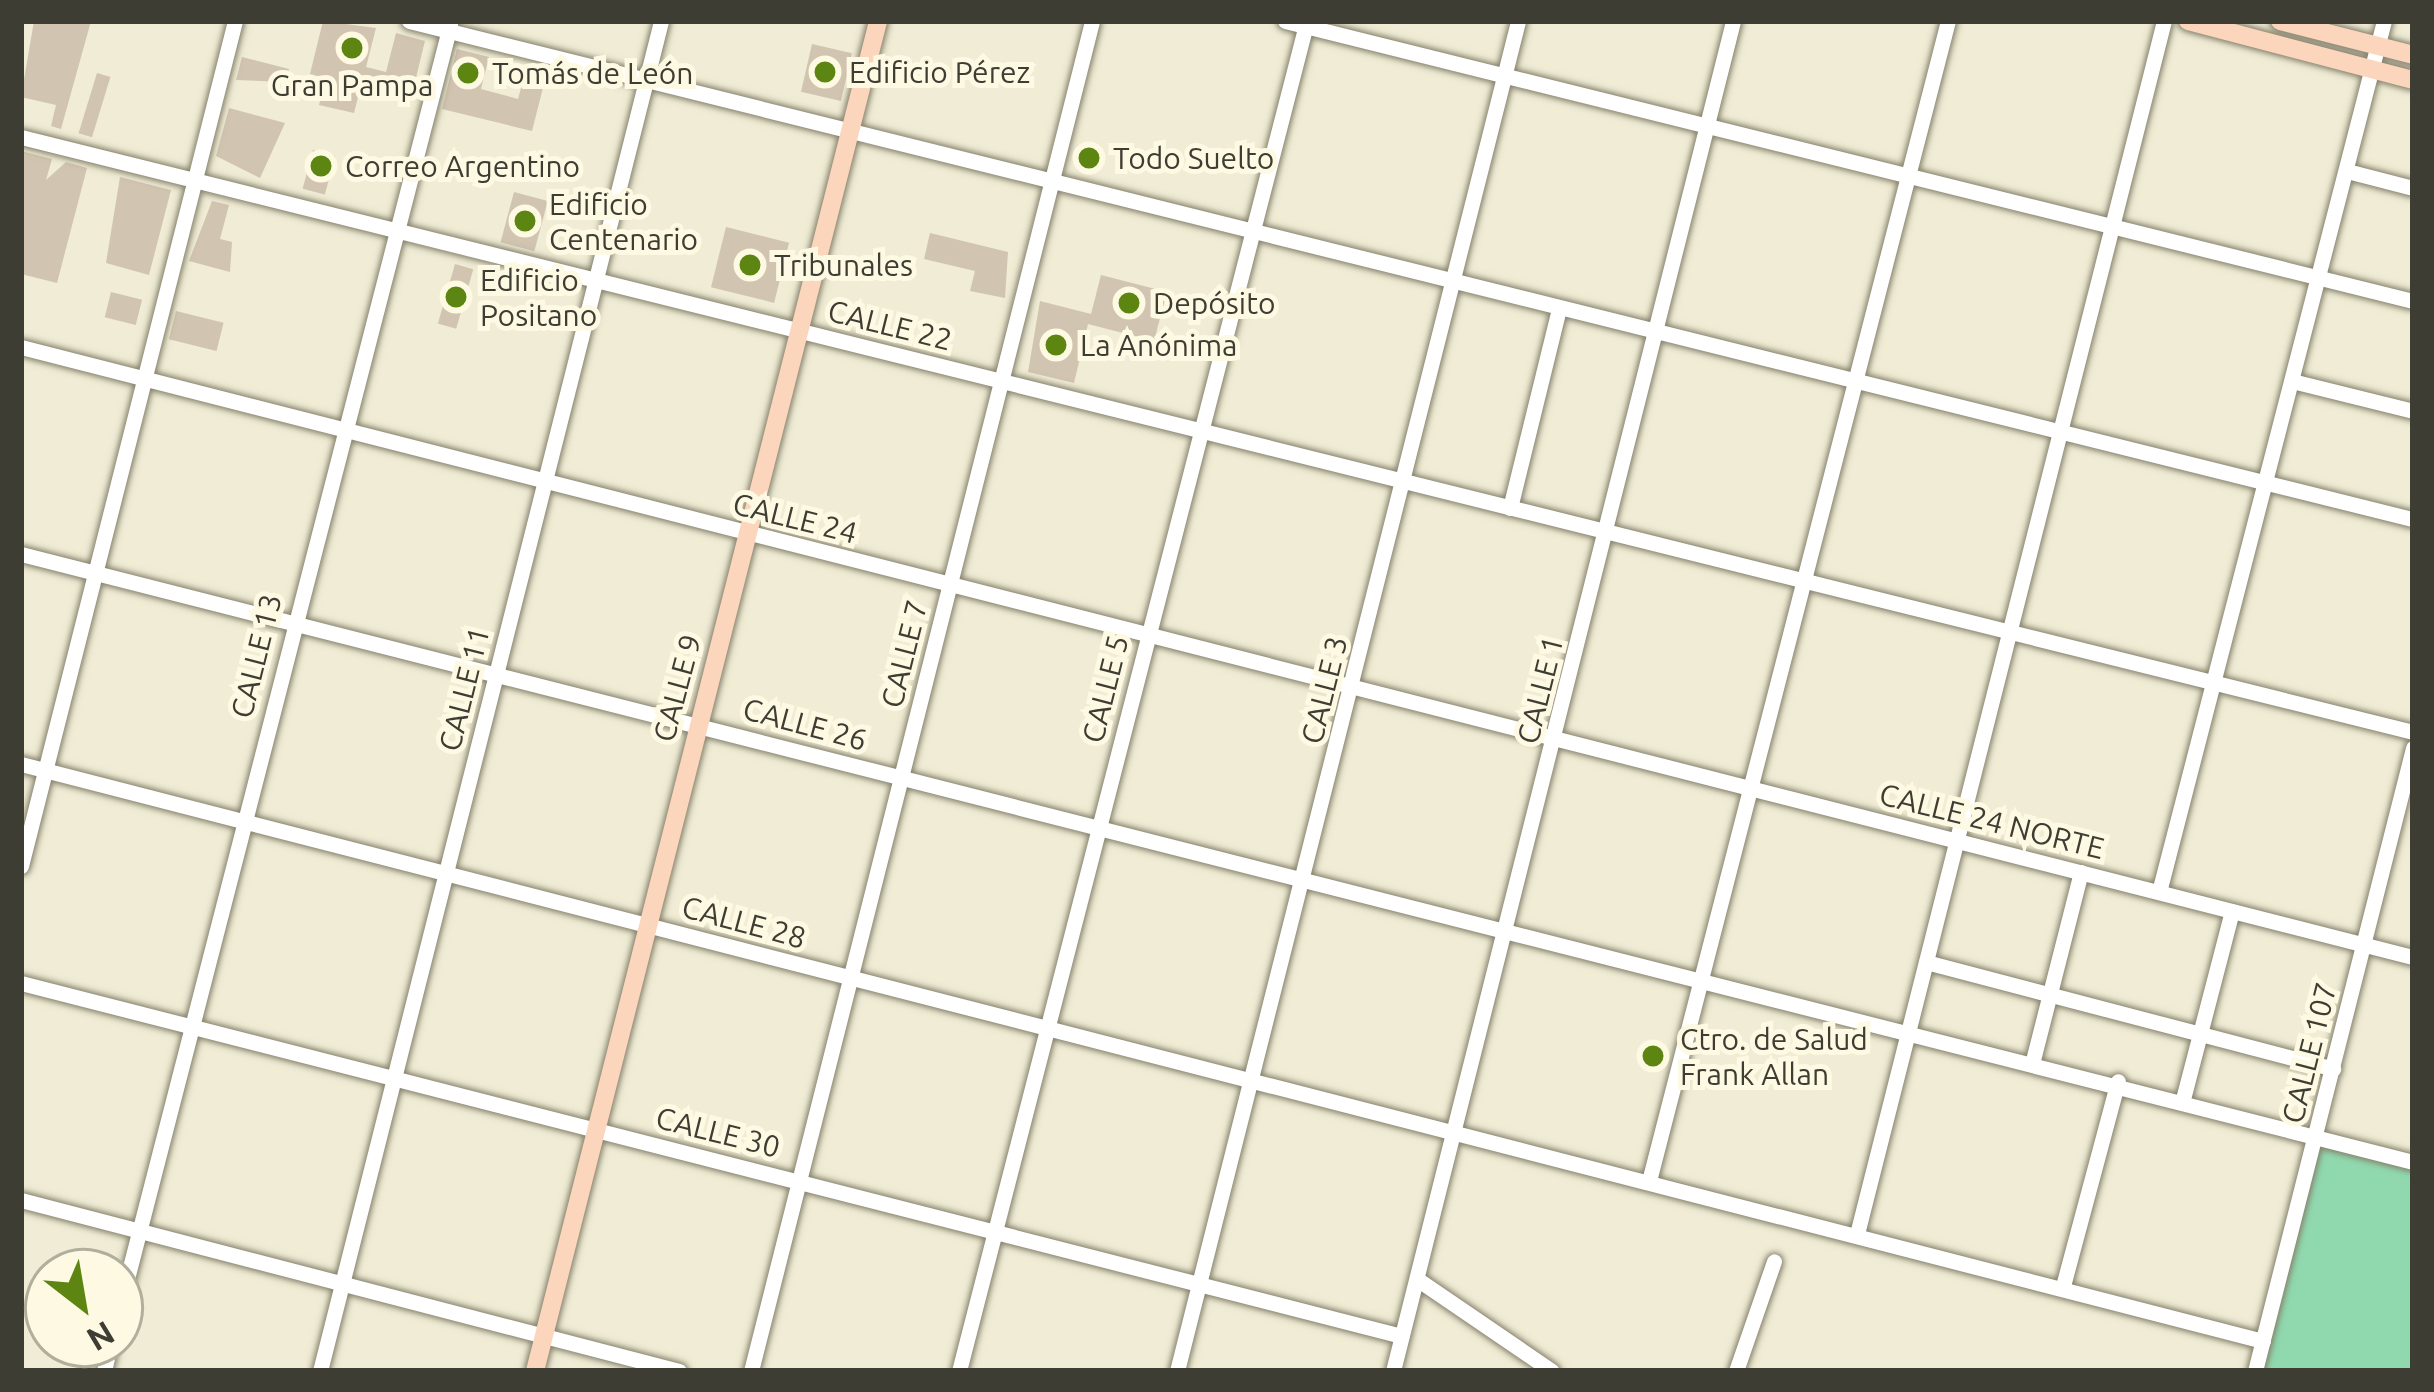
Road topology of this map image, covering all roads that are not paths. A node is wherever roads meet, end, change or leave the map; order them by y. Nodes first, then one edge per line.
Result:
1 (235, 21) edge
2 (409, 21) edge
3 (661, 21) edge
4 (878, 21) edge
5 (1093, 21) edge
6 (1285, 21) edge
7 (1518, 21) edge
8 (1733, 21) edge
9 (1948, 21) edge
10 (2164, 21) edge
11 (2188, 21) edge
12 (2280, 21) edge
13 (2384, 21) edge
14 (1306, 24) edge
15 (449, 26) edge
16 (2378, 47) junction
17 (2413, 55) edge
18 (2371, 70) junction
19 (1504, 75) junction
20 (646, 78) junction
21 (2413, 80) edge
22 (1708, 126) junction
23 (849, 130) junction
24 (21, 137) edge
25 (2348, 171) junction
26 (1910, 176) junction
27 (1052, 181) junction
28 (194, 183) junction
29 (2413, 188) edge
30 (2114, 226) junction
31 (392, 228) junction
32 (1249, 230) junction
33 (2318, 276) junction
34 (595, 280) junction
35 (1452, 282) junction
36 (2413, 301) edge
37 (1559, 309) junction
38 (800, 332) junction
39 (1657, 333) junction
40 (21, 347) edge
41 (1860, 377) junction
42 (143, 379) junction
43 (1002, 380) junction
44 (2292, 381) junction
45 (2413, 411) edge
46 (342, 429) junction
47 (2061, 429) junction
48 (1201, 430) junction
49 (544, 480) junction
50 (1404, 481) junction
51 (2265, 482) junction
52 (1510, 508) junction
53 (2413, 518) edge
54 (1606, 532) junction
55 (749, 534) junction
56 (21, 554) edge
57 (95, 572) junction
58 (1805, 577) junction
59 (950, 585) junction
60 (293, 622) junction
61 (2011, 628) junction
62 (1147, 634) junction
63 (496, 673) junction
64 (2217, 682) junction
65 (1353, 686) junction
66 (698, 724) junction
67 (2413, 732) edge
68 (1557, 738) junction
69 (2413, 748) edge
70 (21, 764) edge
71 (45, 770) junction
72 (901, 777) junction
73 (1754, 788) junction
74 (243, 820) junction
75 (1098, 825) junction
76 (1956, 840) junction
77 (21, 866) edge
78 (446, 872) junction
79 (2081, 872) junction
80 (1306, 879) junction
81 (2159, 892) junction
82 (2232, 911) junction
83 (648, 924) junction
84 (1506, 928) junction
85 (2365, 944) junction
86 (2413, 957) edge
87 (1926, 962) junction
88 (1701, 977) junction
89 (850, 979) junction
90 (21, 983) edge
91 (2050, 994) junction
92 (191, 1025) junction
93 (1047, 1027) junction
94 (1909, 1029) junction
95 (2200, 1034) junction
96 (2033, 1060) junction
97 (2333, 1069) junction
98 (394, 1077) junction
99 (2118, 1081) junction
100 (1251, 1082) junction
101 (2183, 1099) junction
102 (597, 1129) junction
103 (1454, 1131) junction
104 (2316, 1137) junction
105 (2413, 1162) edge
106 (799, 1180) junction
107 (1648, 1181) junction
108 (21, 1200) edge
109 (139, 1229) junction
110 (995, 1232) junction
111 (1856, 1234) junction
112 (134, 1248) edge
113 (1774, 1261) dead end
114 (343, 1279) junction
115 (1417, 1279) junction
116 (1199, 1285) junction
117 (2063, 1286) junction
118 (545, 1335) junction
119 (1402, 1336) junction
120 (2263, 1341) junction
121 (320, 1371) edge
122 (535, 1371) edge
123 (679, 1371) edge
124 (751, 1371) edge
125 (959, 1371) edge
126 (1177, 1371) edge
127 (1393, 1371) edge
128 (1552, 1371) edge
129 (1736, 1371) edge
130 (2255, 1371) edge

1 - 28 street
2 - 15 street
3 - 20 street, CALLE 11
4 - 23 main road, CALLE 9
5 - 27 street, CALLE 7
6 - 14 street
7 - 19 street, CALLE 3
8 - 22 street, CALLE 1
9 - 26 street
10 - 30 street
11 - 18 main road
12 - 16 main road
13 - 16 street
14 - 19 street
14 - 32 street, CALLE 5
15 - 20 street
15 - 31 street, CALLE 13
16 - 17 main road
16 - 18 street
18 - 21 main road
18 - 25 street
19 - 22 street
19 - 35 street, CALLE 3
20 - 23 street
20 - 34 street, CALLE 11
22 - 26 street
22 - 39 street, CALLE 1
23 - 27 street
23 - 38 main road, CALLE 9
24 - 28 street, CALLE 22
25 - 29 street
25 - 33 street
26 - 30 street
26 - 41 street
27 - 32 street
27 - 43 street, CALLE 7
28 - 31 street, CALLE 22
28 - 42 street
30 - 33 street
30 - 47 street
31 - 34 street, CALLE 22
31 - 46 street, CALLE 13
32 - 35 street
32 - 48 street, CALLE 5
33 - 36 street
33 - 44 street
34 - 38 street, CALLE 22
34 - 49 street, CALLE 11
35 - 37 street
35 - 50 street, CALLE 3
37 - 39 street
37 - 52 street
38 - 43 street, CALLE 22
38 - 55 main road, CALLE 9
39 - 41 street
39 - 54 street, CALLE 1
40 - 42 street, CALLE 24
41 - 47 street
41 - 58 street
42 - 46 street, CALLE 24
42 - 57 street
43 - 48 street, CALLE 22
43 - 59 street, CALLE 7
44 - 45 street
44 - 51 street
46 - 49 street, CALLE 24
46 - 60 street, CALLE 13
47 - 51 street
47 - 61 street
48 - 50 street, CALLE 22
48 - 62 street, CALLE 5
49 - 55 street, CALLE 24
49 - 63 street, CALLE 11
50 - 52 street, CALLE 22
50 - 65 street, CALLE 3
51 - 53 street
51 - 64 street
52 - 54 street, CALLE 22
54 - 58 street, CALLE 22
54 - 68 street, CALLE 1
55 - 59 street, CALLE 24
55 - 66 main road, CALLE 9
56 - 57 street, CALLE 26
57 - 60 street, CALLE 26
57 - 71 street
58 - 61 street, CALLE 22
58 - 73 street
59 - 62 street, CALLE 24
59 - 72 street, CALLE 7
60 - 63 street, CALLE 26
60 - 74 street, CALLE 13
61 - 64 street, CALLE 22
61 - 76 street
62 - 65 street, CALLE 24
62 - 75 street, CALLE 5
63 - 66 street, CALLE 26
63 - 78 street, CALLE 11
64 - 67 street, CALLE 22
64 - 81 street
65 - 68 street, CALLE 24
65 - 80 street, CALLE 3
66 - 72 street, CALLE 26
66 - 83 main road, CALLE 9
68 - 73 street, CALLE 24 NORTE
68 - 84 street, CALLE 1
69 - 85 street, CALLE 107
70 - 71 street, CALLE 28
71 - 74 street, CALLE 28
71 - 77 street
72 - 75 street, CALLE 26
72 - 89 street, CALLE 7
73 - 76 street, CALLE 24 NORTE
73 - 88 street
74 - 78 street, CALLE 28
74 - 92 street, CALLE 13
75 - 80 street, CALLE 26
75 - 93 street, CALLE 5
76 - 79 street, CALLE 24 NORTE
76 - 87 street
78 - 83 street, CALLE 28
78 - 98 street, CALLE 11
79 - 81 street, CALLE 24 NORTE
79 - 91 street
80 - 84 street, CALLE 26
80 - 100 street, CALLE 3
81 - 82 street, CALLE 24 NORTE
82 - 85 street, CALLE 24 NORTE
82 - 95 street
83 - 89 street, CALLE 28
83 - 102 main road, CALLE 9
84 - 88 street, CALLE 26
84 - 103 street, CALLE 1
85 - 86 street, CALLE 24 NORTE
85 - 97 street, CALLE 107
87 - 91 street
87 - 94 street
88 - 94 street, CALLE 26
88 - 107 street
89 - 93 street, CALLE 28
89 - 106 street, CALLE 7
90 - 92 street, CALLE 30
91 - 95 street
91 - 96 street
92 - 98 street, CALLE 30
92 - 109 street, CALLE 13
93 - 100 street, CALLE 28
93 - 110 street, CALLE 5
94 - 96 street, CALLE 26
94 - 111 street
95 - 97 street
95 - 101 street
96 - 99 street, CALLE 26
97 - 104 street, CALLE 107
98 - 102 street, CALLE 30
98 - 114 street, CALLE 11
99 - 101 street, CALLE 26
99 - 117 street
100 - 103 street, CALLE 28
100 - 116 street, CALLE 3
101 - 104 street, CALLE 26
102 - 106 street, CALLE 30
102 - 118 main road, CALLE 9
103 - 107 street, CALLE 28
103 - 115 street, CALLE 1
104 - 105 street, CALLE 26
104 - 120 street, CALLE 107
106 - 110 street, CALLE 30
106 - 124 street, CALLE 7
107 - 111 street, CALLE 28
108 - 109 street
109 - 112 street, CALLE 13
109 - 114 street
110 - 116 street, CALLE 30
110 - 125 street, CALLE 5
111 - 117 street, CALLE 28
113 - 129 street
114 - 118 street
114 - 121 street, CALLE 11
115 - 119 street, CALLE 1
115 - 128 street
116 - 119 street, CALLE 30
116 - 126 street, CALLE 3
117 - 120 street, CALLE 28
118 - 122 main road, CALLE 9
118 - 123 street
119 - 127 street, CALLE 1
120 - 130 street, CALLE 107

